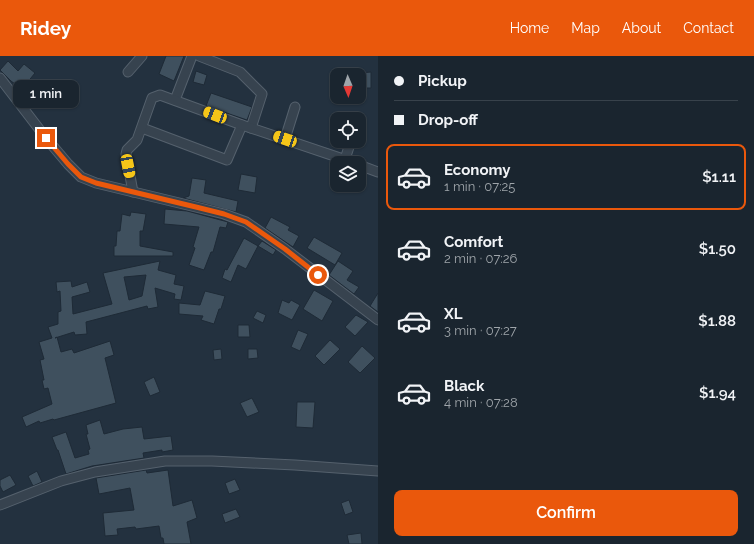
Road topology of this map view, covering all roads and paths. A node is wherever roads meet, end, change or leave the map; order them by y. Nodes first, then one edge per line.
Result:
1 (142, 56) edge
2 (192, 56) edge
3 (199, 56) edge
4 (128, 72) dead end
5 (0, 78) edge
6 (175, 100) junction
7 (294, 107) dead end
8 (242, 125) junction
9 (142, 128) junction
10 (251, 128) junction
11 (285, 139) junction
12 (336, 156) edge
13 (366, 168) edge
14 (378, 172) edge
15 (134, 192) junction
16 (378, 320) edge
17 (378, 471) edge
18 (0, 505) edge

1 - 4 street
2 - 6 street
3 - 10 street
5 - 15 street
6 - 8 street
6 - 9 street
7 - 11 street
8 - 9 street
8 - 10 street
9 - 15 street
10 - 11 street
11 - 12 street
13 - 14 street
15 - 16 street
17 - 18 street

